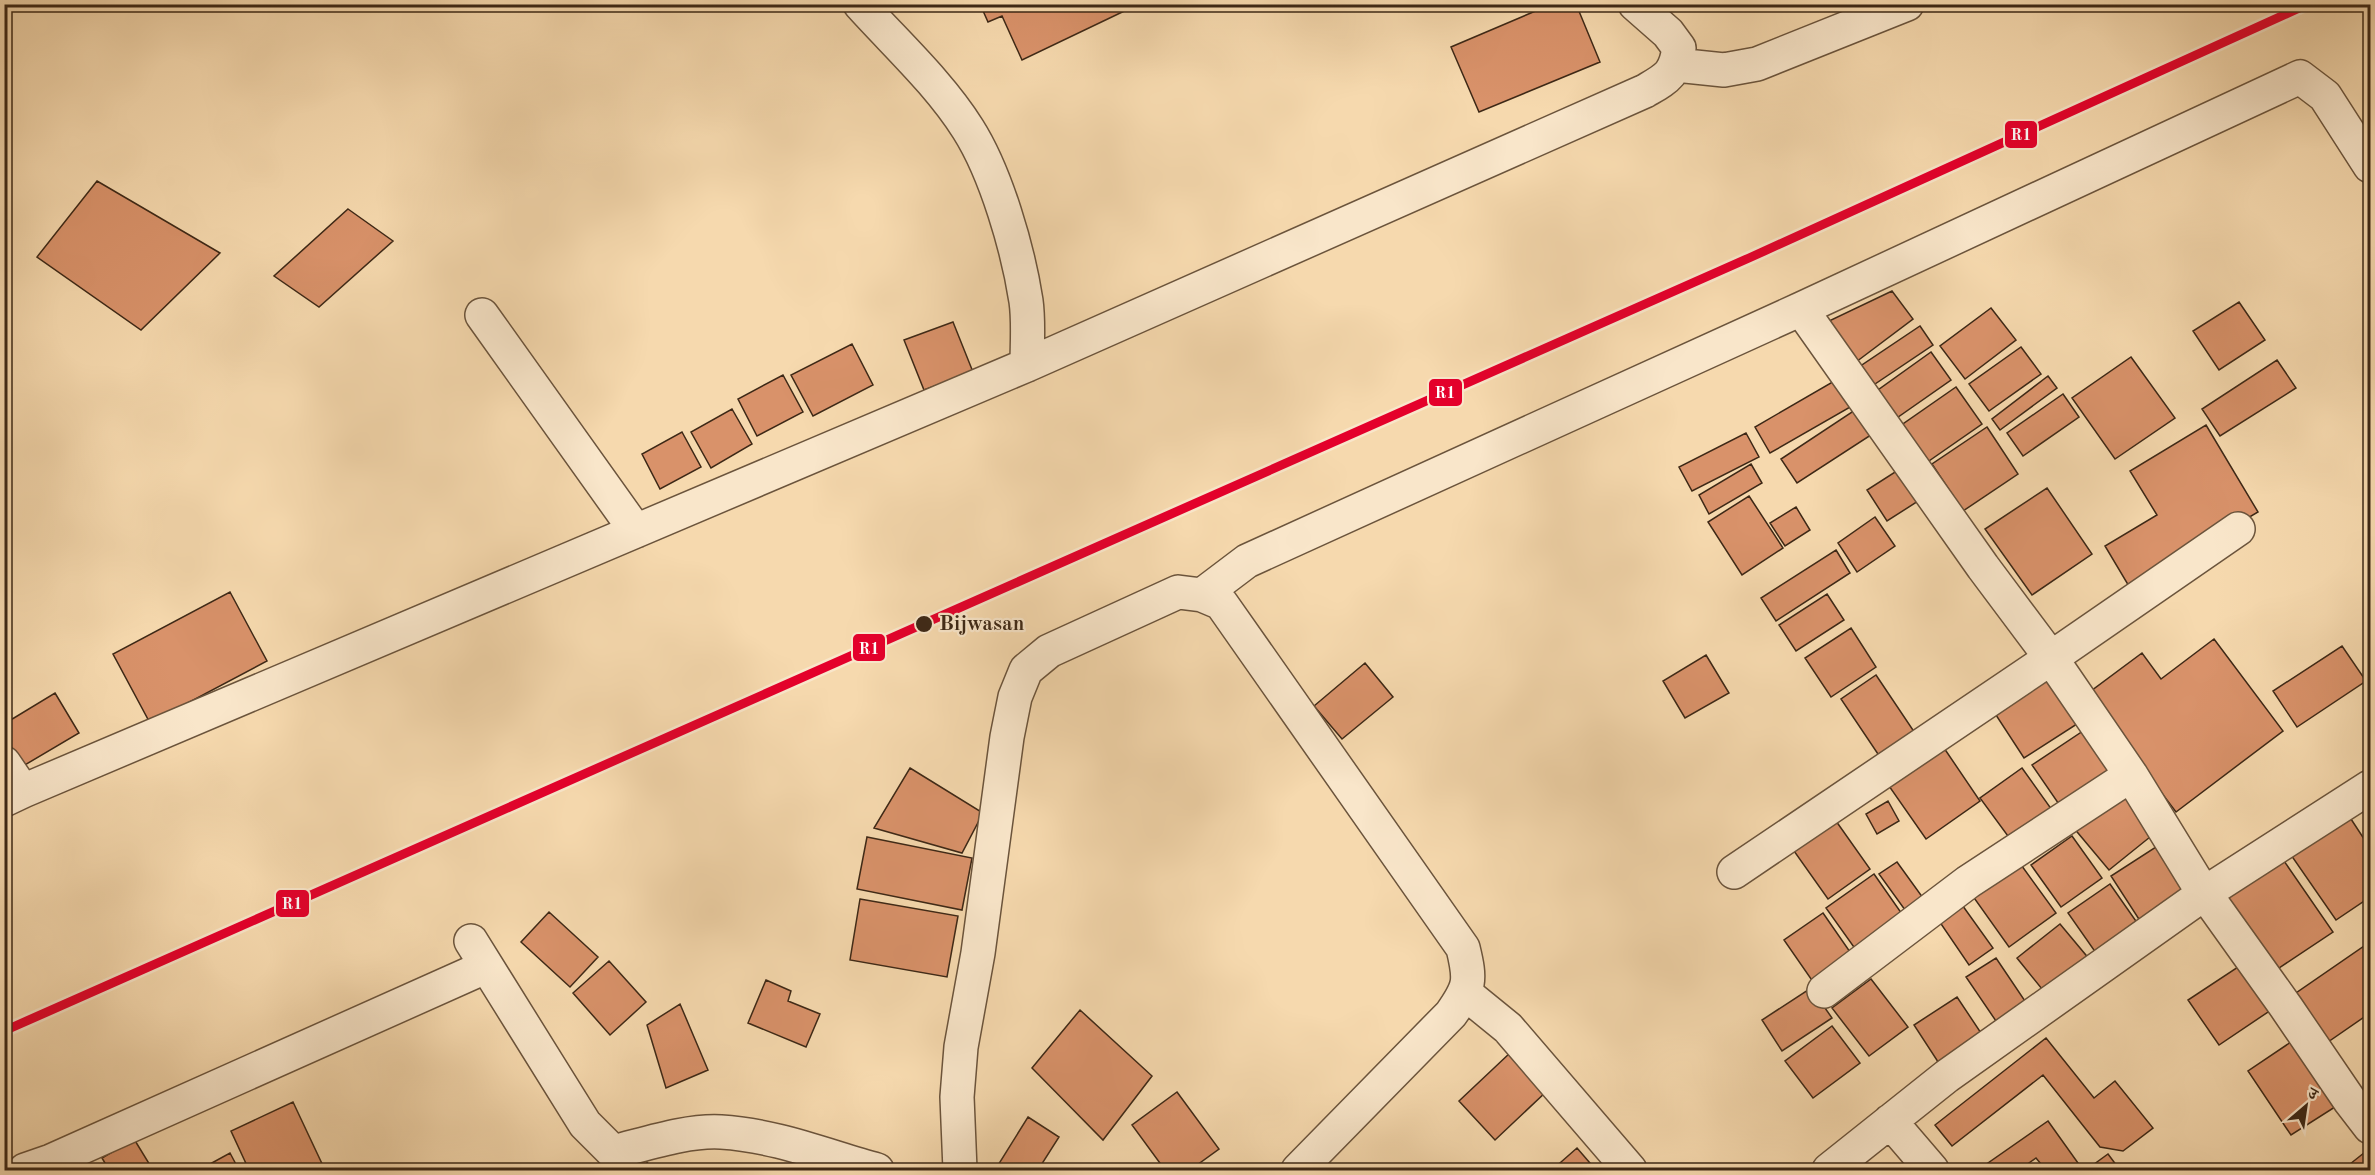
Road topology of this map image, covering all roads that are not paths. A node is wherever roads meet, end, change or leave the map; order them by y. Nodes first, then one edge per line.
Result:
1 (860, 4) edge
2 (1635, 4) edge
3 (1907, 4) edge
4 (1676, 65) junction
5 (2370, 166) edge
6 (1801, 309) junction
7 (482, 315) dead end
8 (1027, 365) junction
9 (2238, 529) dead end
10 (636, 531) junction
11 (1202, 595) junction
12 (2051, 658) junction
13 (4, 763) edge
14 (2132, 775) junction
15 (2370, 787) edge
16 (14, 796) edge
17 (1734, 872) dead end
18 (2205, 893) junction
19 (1824, 991) dead end
20 (1465, 993) junction
21 (1890, 1121) junction
22 (2370, 1127) edge
23 (963, 1169) edge
24 (25, 1170) edge
25 (877, 1170) edge
26 (1298, 1170) edge
27 (1630, 1170) edge
28 (1829, 1170) edge
29 (1932, 1170) edge

1 - 8 street
2 - 4 street
3 - 4 street
4 - 8 street
5 - 6 street
6 - 11 street
6 - 12 street
7 - 10 street
8 - 10 street
9 - 12 street
10 - 16 street
11 - 20 street
11 - 23 street
12 - 14 street
12 - 17 street
13 - 16 street
14 - 18 street
14 - 19 street
15 - 18 street
18 - 21 street
18 - 22 street
20 - 26 street
20 - 27 street
21 - 28 street
21 - 29 street
24 - 25 street

